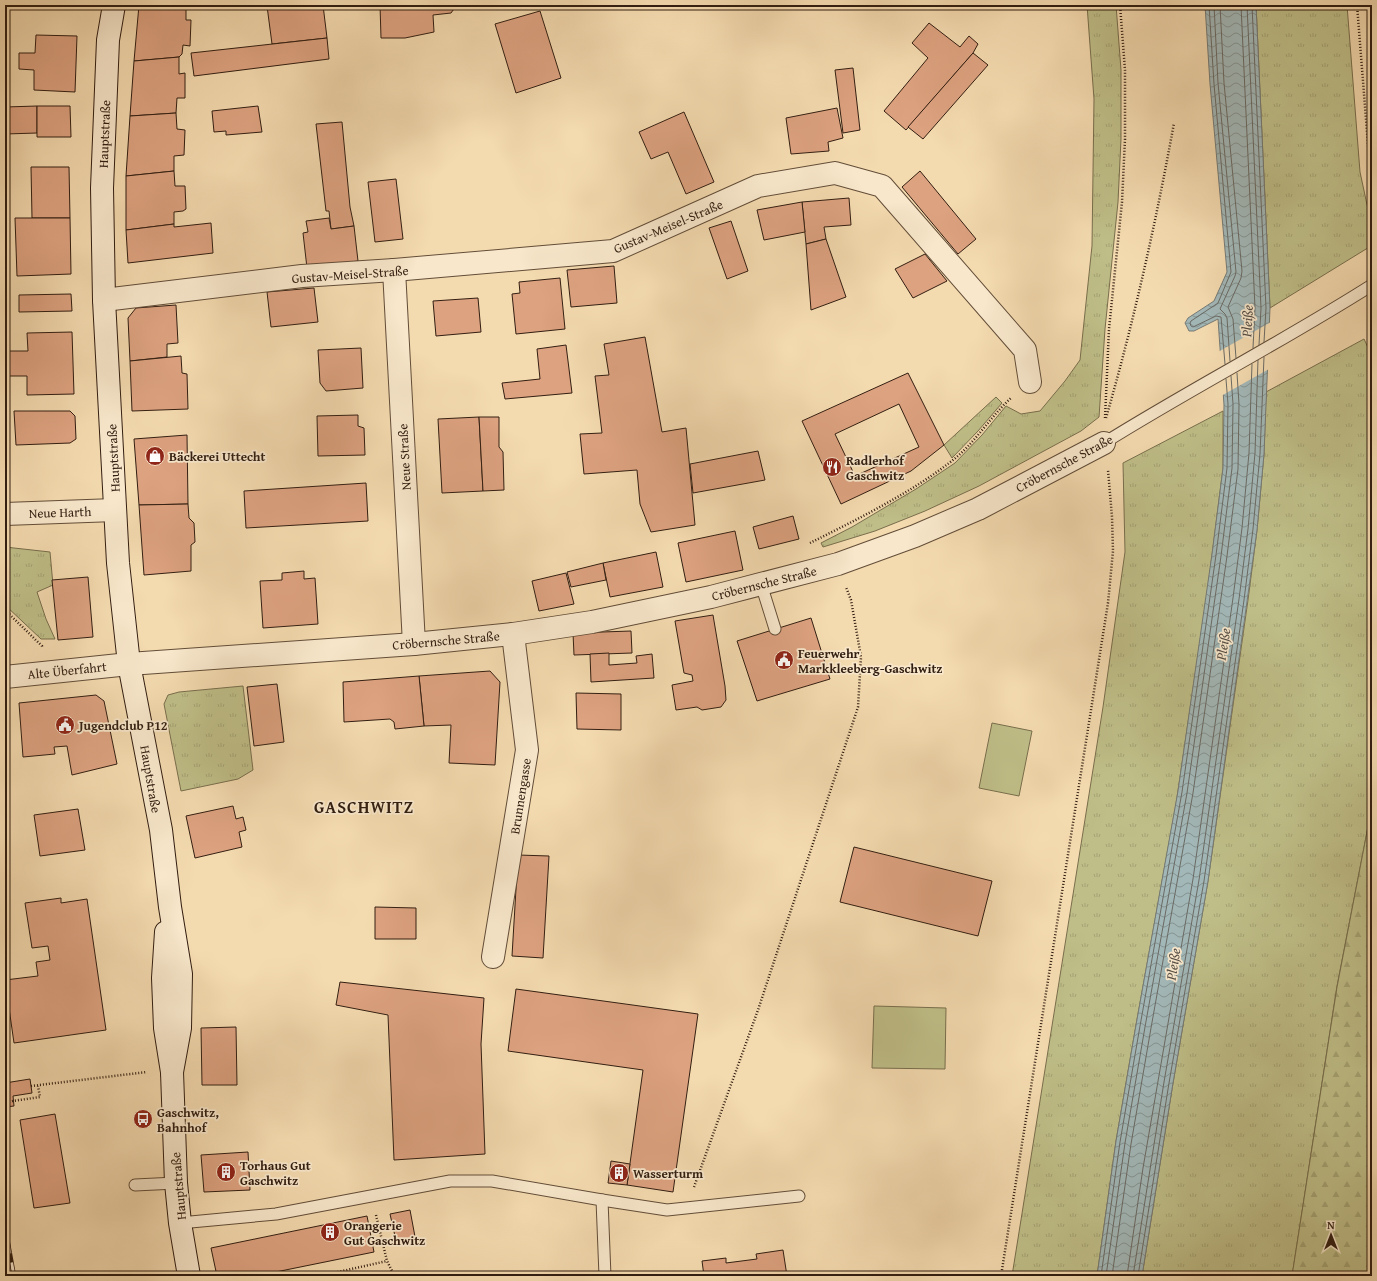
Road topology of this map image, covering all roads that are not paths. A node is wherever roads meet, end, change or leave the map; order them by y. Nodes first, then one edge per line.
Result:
1 (114, 5) edge
2 (394, 270) junction
3 (1372, 285) edge
4 (104, 300) junction
5 (1030, 382) road end
6 (1104, 432) joint
7 (116, 510) junction
8 (5, 514) edge
9 (761, 584) junction
10 (775, 629) dead end
11 (513, 634) junction
12 (414, 644) junction
13 (129, 664) junction
14 (5, 676) edge
15 (493, 957) dead end
16 (176, 1183) junction
17 (134, 1185) dead end
18 (799, 1196) dead end
19 (602, 1200) junction
20 (180, 1223) junction
21 (189, 1276) edge
22 (605, 1276) edge

1 - 4 street, Hauptstraße
2 - 4 street, Gustav-Meisel-Straße
2 - 5 street, Gustav-Meisel-Straße
2 - 12 street, Neue Straße
3 - 6 lane, Cröbernsche Straße
4 - 7 street, Hauptstraße
6 - 9 street, Cröbernsche Straße
7 - 8 street, Neue Harth
7 - 13 street, Hauptstraße
9 - 10 lane
9 - 11 street, Cröbernsche Straße
11 - 12 street, Cröbernsche Straße
11 - 15 street, Brunnengasse
12 - 13 street, Cröbernsche Straße
13 - 14 street, Alte Überfahrt
13 - 16 street, Hauptstraße
16 - 17 lane
16 - 20 street, Hauptstraße
18 - 19 lane
19 - 20 lane
19 - 22 lane
20 - 21 street, Hauptstraße

